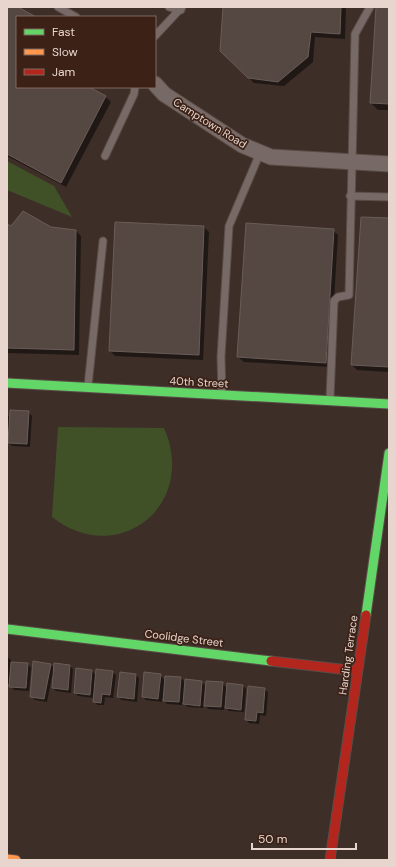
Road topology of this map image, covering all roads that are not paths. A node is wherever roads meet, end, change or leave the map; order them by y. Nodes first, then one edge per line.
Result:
1 (58, 7) edge
2 (169, 7) edge
3 (370, 7) edge
4 (181, 8) edge
5 (74, 16) edge
6 (156, 35) edge
7 (156, 85) edge
8 (135, 88) edge
9 (260, 153) junction
10 (105, 156) dead end
11 (353, 162) junction
12 (389, 164) edge
13 (350, 196) junction
14 (389, 197) edge
15 (104, 241) dead end
16 (7, 383) edge
17 (88, 388) junction
18 (222, 395) junction
19 (330, 400) junction
20 (389, 404) edge
21 (389, 453) edge
22 (7, 629) edge
23 (358, 672) junction
24 (7, 859) edge
25 (16, 860) edge
26 (330, 860) edge

1 - 5 lane
2 - 4 lane
3 - 11 lane
4 - 6 lane
7 - 9 street, Camptown Road
8 - 10 lane
9 - 11 street, Camptown Road
9 - 18 lane
11 - 12 street, Camptown Road
11 - 13 lane
13 - 14 lane
13 - 19 lane
15 - 17 lane
16 - 17 street, 40th Street
17 - 18 street, 40th Street
18 - 19 street, 40th Street
19 - 20 street, 40th Street
21 - 23 street, Harding Terrace
22 - 23 street, Coolidge Street
23 - 26 street, Harding Terrace
24 - 25 street

